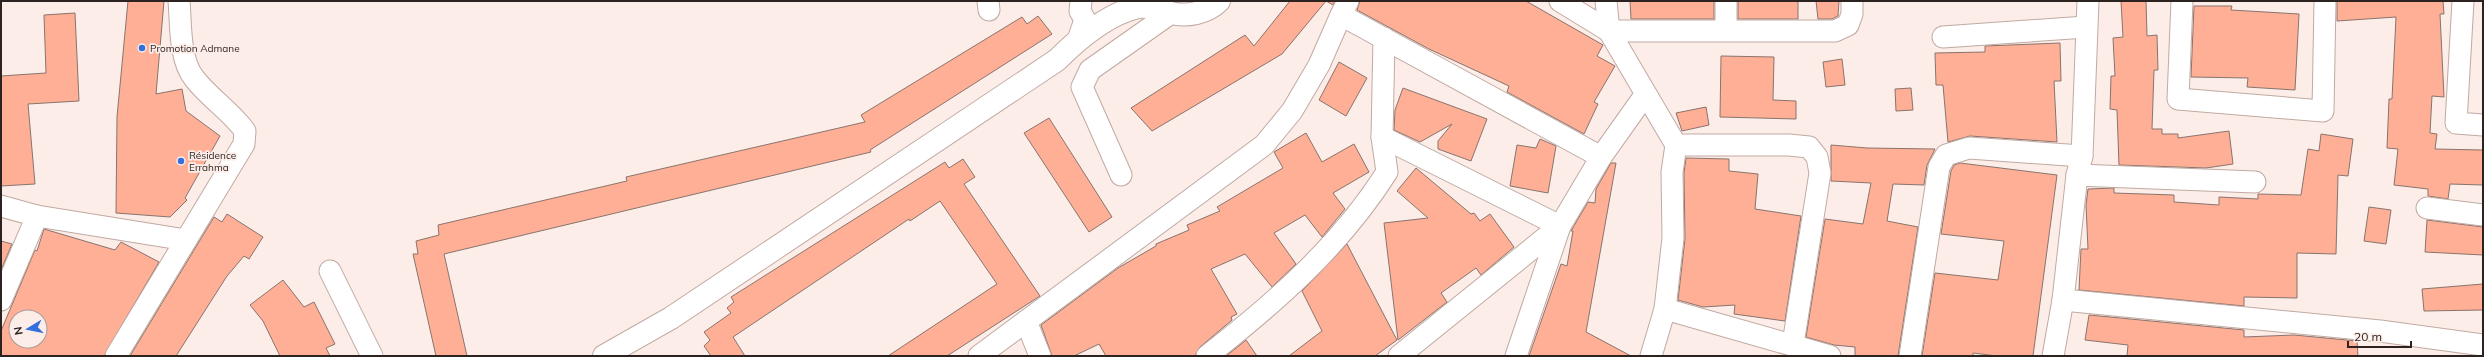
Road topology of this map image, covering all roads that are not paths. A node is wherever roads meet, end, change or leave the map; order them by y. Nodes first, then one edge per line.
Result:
1 (178, 1) edge
2 (1081, 1) edge
3 (1219, 1) edge
4 (1560, 1) edge
5 (1606, 1) edge
6 (1726, 1) edge
7 (1852, 1) edge
8 (2088, 1) edge
9 (2182, 1) edge
10 (2325, 1) edge
11 (2463, 1) edge
12 (1345, 8) edge
13 (1171, 13) junction
14 (2086, 27) junction
15 (1726, 29) junction
16 (1609, 31) junction
17 (1943, 37) dead end
18 (1079, 38) junction
19 (1384, 38) junction
20 (1645, 95) junction
21 (2483, 125) edge
22 (1382, 137) junction
23 (1676, 145) junction
24 (1601, 157) junction
25 (2080, 166) junction
26 (1121, 175) dead end
27 (2255, 182) dead end
28 (1, 206) edge
29 (2426, 208) dead end
30 (2483, 215) edge
31 (37, 216) junction
32 (1560, 226) junction
33 (186, 240) junction
34 (330, 271) dead end
35 (1, 300) edge
36 (2063, 300) junction
37 (1665, 309) junction
38 (1026, 321) junction
39 (1793, 344) junction
40 (2483, 345) edge
41 (116, 356) edge
42 (372, 356) edge
43 (604, 356) edge
44 (979, 356) edge
45 (1040, 356) edge
46 (1207, 356) edge
47 (1399, 356) edge
48 (1516, 356) edge
49 (1651, 356) edge
50 (1830, 356) edge
51 (1910, 356) edge
52 (2053, 356) edge

1 - 33 street
2 - 18 street
3 - 13 street
4 - 16 street
5 - 16 street
6 - 15 street
7 - 15 street
8 - 14 street
9 - 10 street
11 - 21 street
12 - 19 street
12 - 38 street
13 - 18 street
13 - 26 street
14 - 17 street
14 - 25 street
15 - 16 street
16 - 20 street
18 - 43 street
19 - 22 street
19 - 24 street
20 - 23 street
20 - 24 street
22 - 32 street
22 - 46 street
23 - 37 street
23 - 39 street
24 - 32 street
25 - 27 street
25 - 36 street
25 - 51 street
28 - 31 street
29 - 30 street
31 - 33 street
31 - 35 street
32 - 47 street
32 - 48 street
33 - 41 street
34 - 42 street
36 - 40 street
36 - 52 street
37 - 39 street
37 - 49 street
38 - 44 street
38 - 45 street
39 - 50 street

